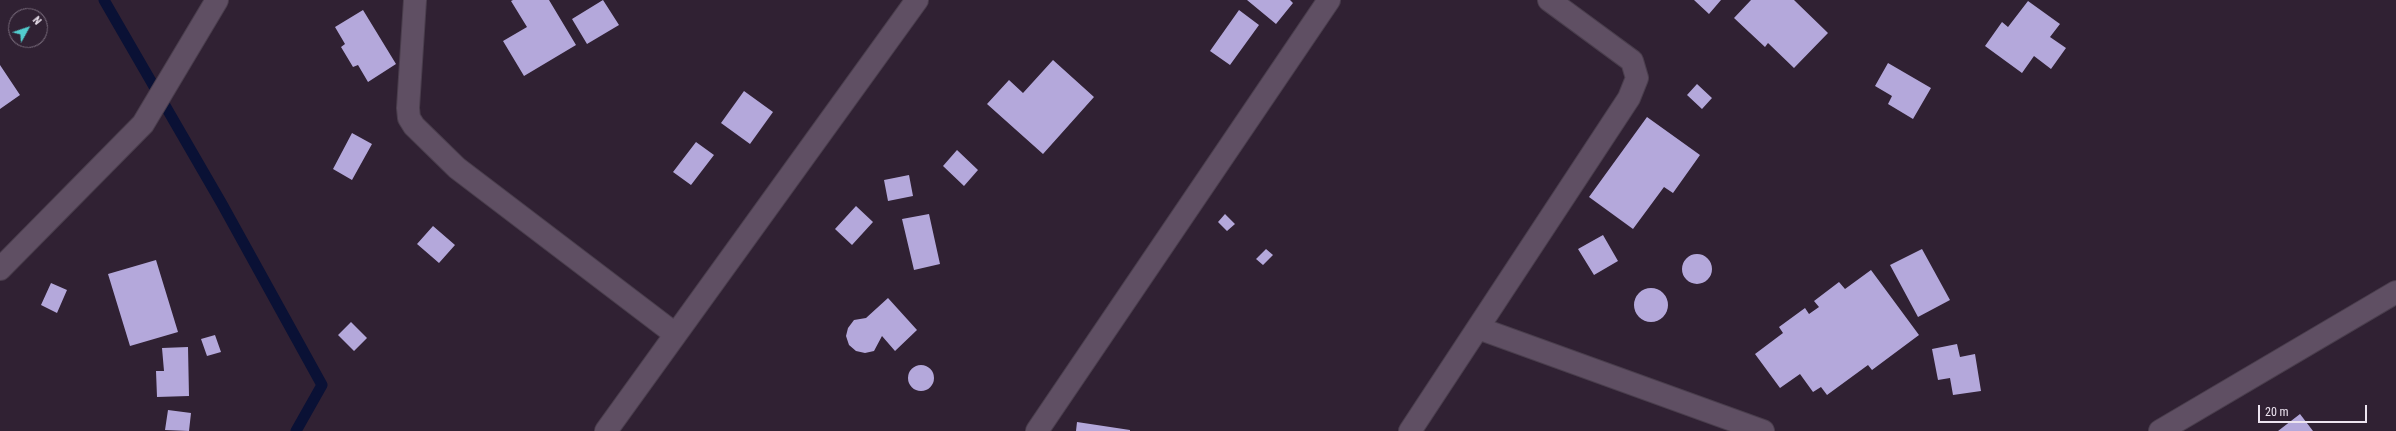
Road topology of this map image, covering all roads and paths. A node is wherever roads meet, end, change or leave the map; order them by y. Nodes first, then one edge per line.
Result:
1 (217, 0) edge
2 (414, 0) edge
3 (917, 0) edge
4 (1329, 0) edge
5 (1549, 0) edge
6 (0, 268) edge
7 (2396, 292) edge
8 (1478, 328) junction
9 (676, 334) junction
10 (606, 431) edge
11 (1037, 431) edge
12 (1410, 431) edge
13 (1763, 431) edge
14 (2160, 431) edge

1 - 6 street
2 - 9 street
3 - 9 street
4 - 11 street
5 - 8 street
7 - 14 street
8 - 12 street
8 - 13 street
9 - 10 street

